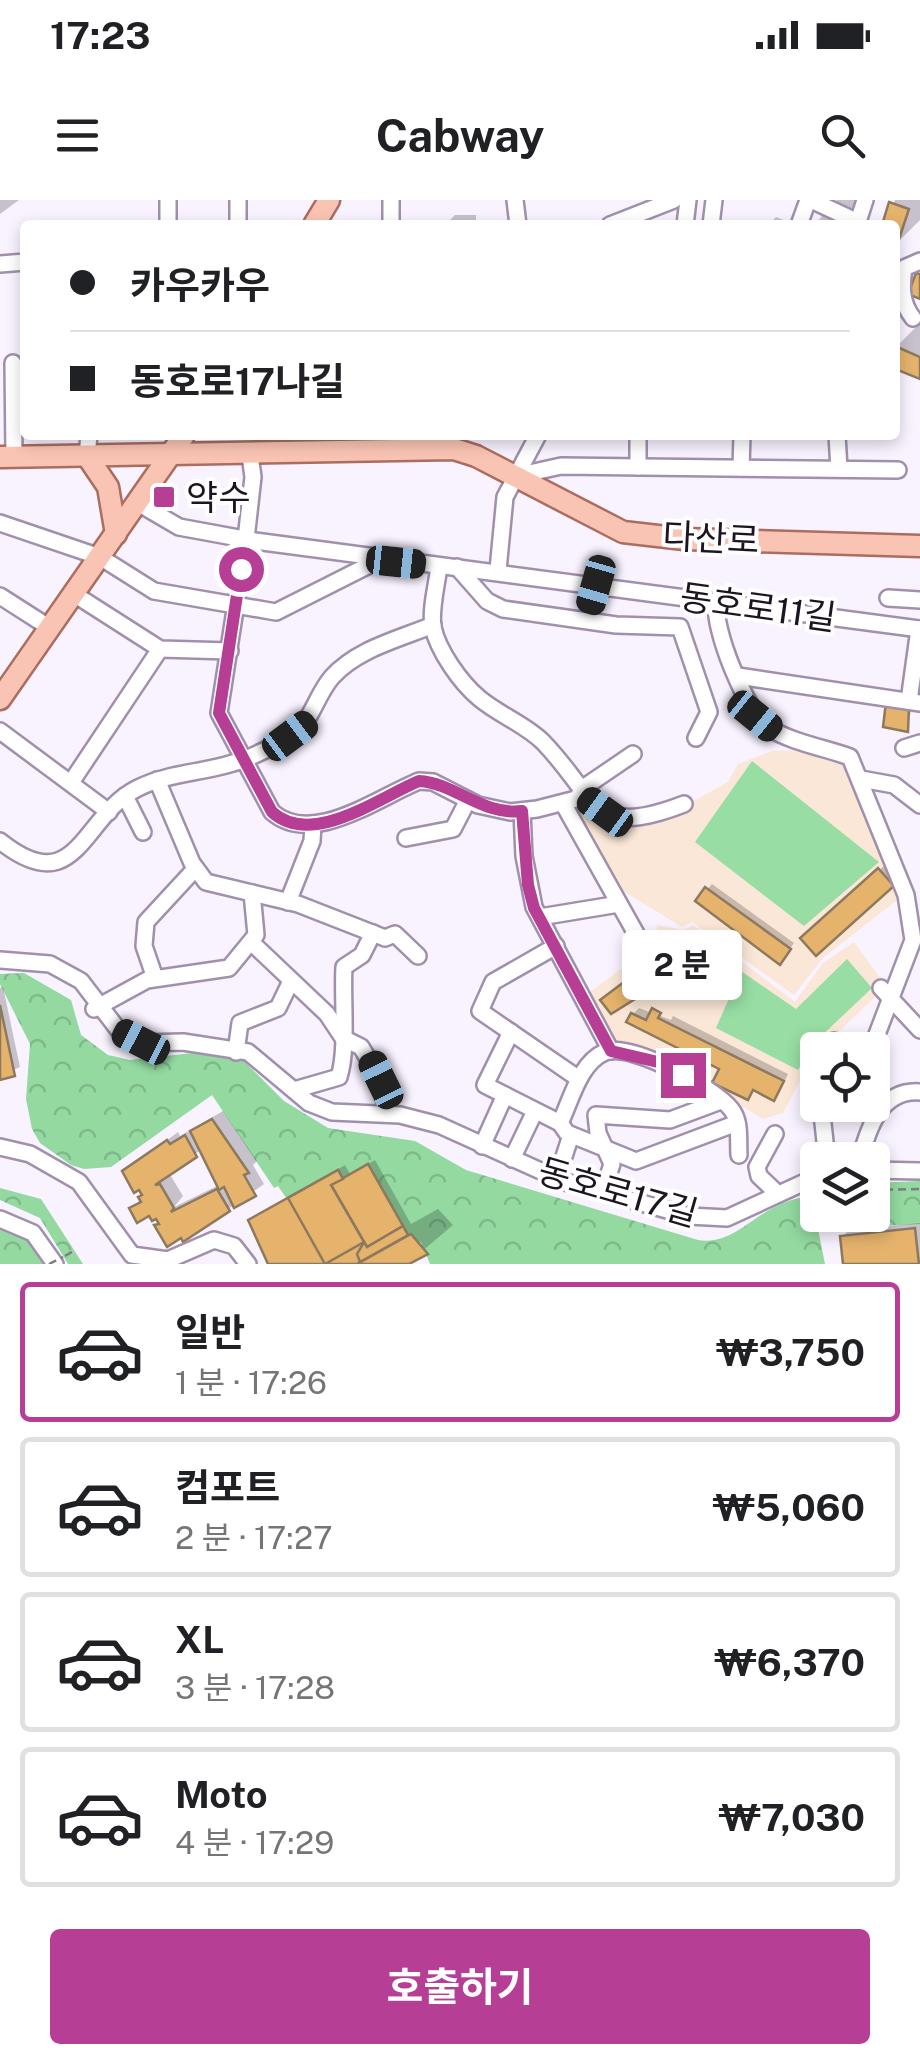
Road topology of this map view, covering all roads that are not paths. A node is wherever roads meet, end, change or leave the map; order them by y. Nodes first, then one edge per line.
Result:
1 (674, 200) edge
2 (809, 200) edge
3 (623, 220) edge
4 (852, 220) edge
5 (920, 261) edge
6 (913, 318) dead end
7 (13, 363) dead end
8 (181, 440) edge
9 (535, 440) edge
10 (638, 440) edge
11 (742, 440) edge
12 (837, 440) edge
13 (312, 443) edge
14 (386, 443) edge
15 (88, 445) edge
16 (246, 445) edge
17 (172, 456) junction
18 (7, 457) edge
19 (638, 467) junction
20 (741, 468) junction
21 (838, 468) junction
22 (898, 470) dead end
23 (516, 476) junction
24 (138, 503) junction
25 (0, 522) edge
26 (116, 534) junction
27 (246, 539) junction
28 (920, 546) edge
29 (100, 557) junction
30 (383, 558) junction
31 (439, 566) junction
32 (456, 567) junction
33 (498, 570) junction
34 (596, 585) junction
35 (74, 594) junction
36 (0, 596) edge
37 (888, 598) dead end
38 (920, 600) edge
39 (717, 601) junction
40 (237, 606) junction
41 (586, 619) junction
42 (432, 625) junction
43 (50, 628) junction
44 (920, 629) edge
45 (160, 649) junction
46 (230, 651) junction
47 (738, 676) junction
48 (0, 699) edge
49 (914, 702) edge
50 (0, 731) edge
51 (696, 738) dead end
52 (632, 754) dead end
53 (242, 760) junction
54 (157, 780) junction
55 (861, 780) junction
56 (72, 782) junction
57 (582, 792) junction
58 (125, 796) junction
59 (468, 800) junction
60 (684, 804) dead end
61 (564, 805) junction
62 (920, 805) edge
63 (522, 811) junction
64 (109, 812) junction
65 (314, 824) junction
66 (142, 832) dead end
67 (406, 838) dead end
68 (0, 841) edge
69 (195, 869) junction
70 (252, 893) junction
71 (288, 902) junction
72 (619, 904) junction
73 (540, 917) junction
74 (373, 933) junction
75 (251, 942) junction
76 (556, 946) junction
77 (644, 948) dead end
78 (418, 956) dead end
79 (0, 960) edge
80 (154, 978) junction
81 (292, 981) junction
82 (886, 995) junction
83 (97, 1007) junction
84 (920, 1030) edge
85 (511, 1032) junction
86 (877, 1032) edge
87 (343, 1038) junction
88 (236, 1051) junction
89 (611, 1051) junction
90 (579, 1078) junction
91 (294, 1090) junction
92 (920, 1092) edge
93 (505, 1096) junction
94 (721, 1101) junction
95 (534, 1111) junction
96 (386, 1114) junction
97 (737, 1123) junction
98 (565, 1129) junction
99 (776, 1134) dead end
100 (867, 1142) edge
101 (482, 1146) junction
102 (604, 1146) junction
103 (0, 1147) edge
104 (739, 1155) dead end
105 (512, 1159) junction
106 (890, 1170) edge
107 (920, 1171) edge
108 (557, 1178) junction
109 (800, 1184) edge
110 (603, 1192) junction
111 (778, 1194) junction
112 (0, 1219) edge
113 (56, 1262) edge
114 (248, 1264) edge

1 - 3 street
2 - 4 street
5 - 6 street
7 - 18 street
8 - 17 main road
9 - 23 street
10 - 19 street
11 - 20 street
12 - 21 street
13 - 14 main road, 다산로
13 - 16 main road, 다산로
14 - 23 main road, 다산로
15 - 17 main road, 다산로
15 - 18 main road, 다산로
15 - 26 main road
16 - 17 main road, 다산로
16 - 27 street
17 - 24 main road
19 - 20 street
19 - 23 street
20 - 21 street
21 - 22 street
23 - 28 main road, 다산로
23 - 33 street
24 - 26 main road
24 - 27 street, 동호로11길
25 - 29 street
26 - 29 main road
27 - 30 street, 동호로11길
27 - 40 street
29 - 35 main road
29 - 40 street
30 - 31 street, 동호로11길
30 - 40 street
31 - 32 street, 동호로11길
31 - 42 street
32 - 33 street, 동호로11길
32 - 41 street
33 - 34 street, 동호로11길
34 - 39 street, 동호로11길
34 - 41 street
35 - 43 main road
35 - 45 street
36 - 43 street
37 - 38 street
39 - 44 street, 동호로11길
39 - 47 street
40 - 46 street
41 - 51 street
42 - 53 street
42 - 57 street
43 - 48 main road
44 - 49 street, 동호로11길
45 - 46 street
45 - 56 street
46 - 53 street
47 - 49 street
47 - 55 street
50 - 56 street
52 - 57 street
53 - 54 street
53 - 65 street
54 - 58 street
54 - 69 street
55 - 62 street
55 - 82 street
56 - 64 street
57 - 60 street
57 - 61 street
58 - 64 street
58 - 66 street
59 - 63 street
59 - 65 street
59 - 67 street
61 - 63 street
61 - 72 street
63 - 73 street
64 - 68 street
65 - 71 street
69 - 70 street
69 - 80 street
70 - 71 street
70 - 75 street
71 - 74 street
72 - 73 street
72 - 77 street
73 - 76 street
74 - 78 street
74 - 87 street
75 - 80 street
75 - 81 street
76 - 85 street
76 - 89 street
79 - 83 street, 동호로17길
80 - 83 street
81 - 87 street
81 - 88 street
82 - 84 street
82 - 86 street
83 - 88 street, 동호로17길
85 - 90 street
85 - 93 street
87 - 91 street
87 - 96 street
88 - 91 street, 동호로17길
89 - 90 street
89 - 94 street
90 - 98 street
91 - 96 street, 동호로17길
92 - 100 street
93 - 95 street
93 - 101 street
94 - 97 street
94 - 102 street
95 - 98 street
95 - 105 street, 동호로17길
96 - 101 street, 동호로17길
97 - 102 street
97 - 104 street
98 - 102 street
98 - 108 street
99 - 111 street
101 - 105 street, 동호로17길
102 - 110 street
103 - 114 street
105 - 108 street, 동호로17길
106 - 107 street
108 - 110 street, 동호로17길
109 - 111 street, 동호로17길
110 - 111 street, 동호로17길
112 - 113 street

